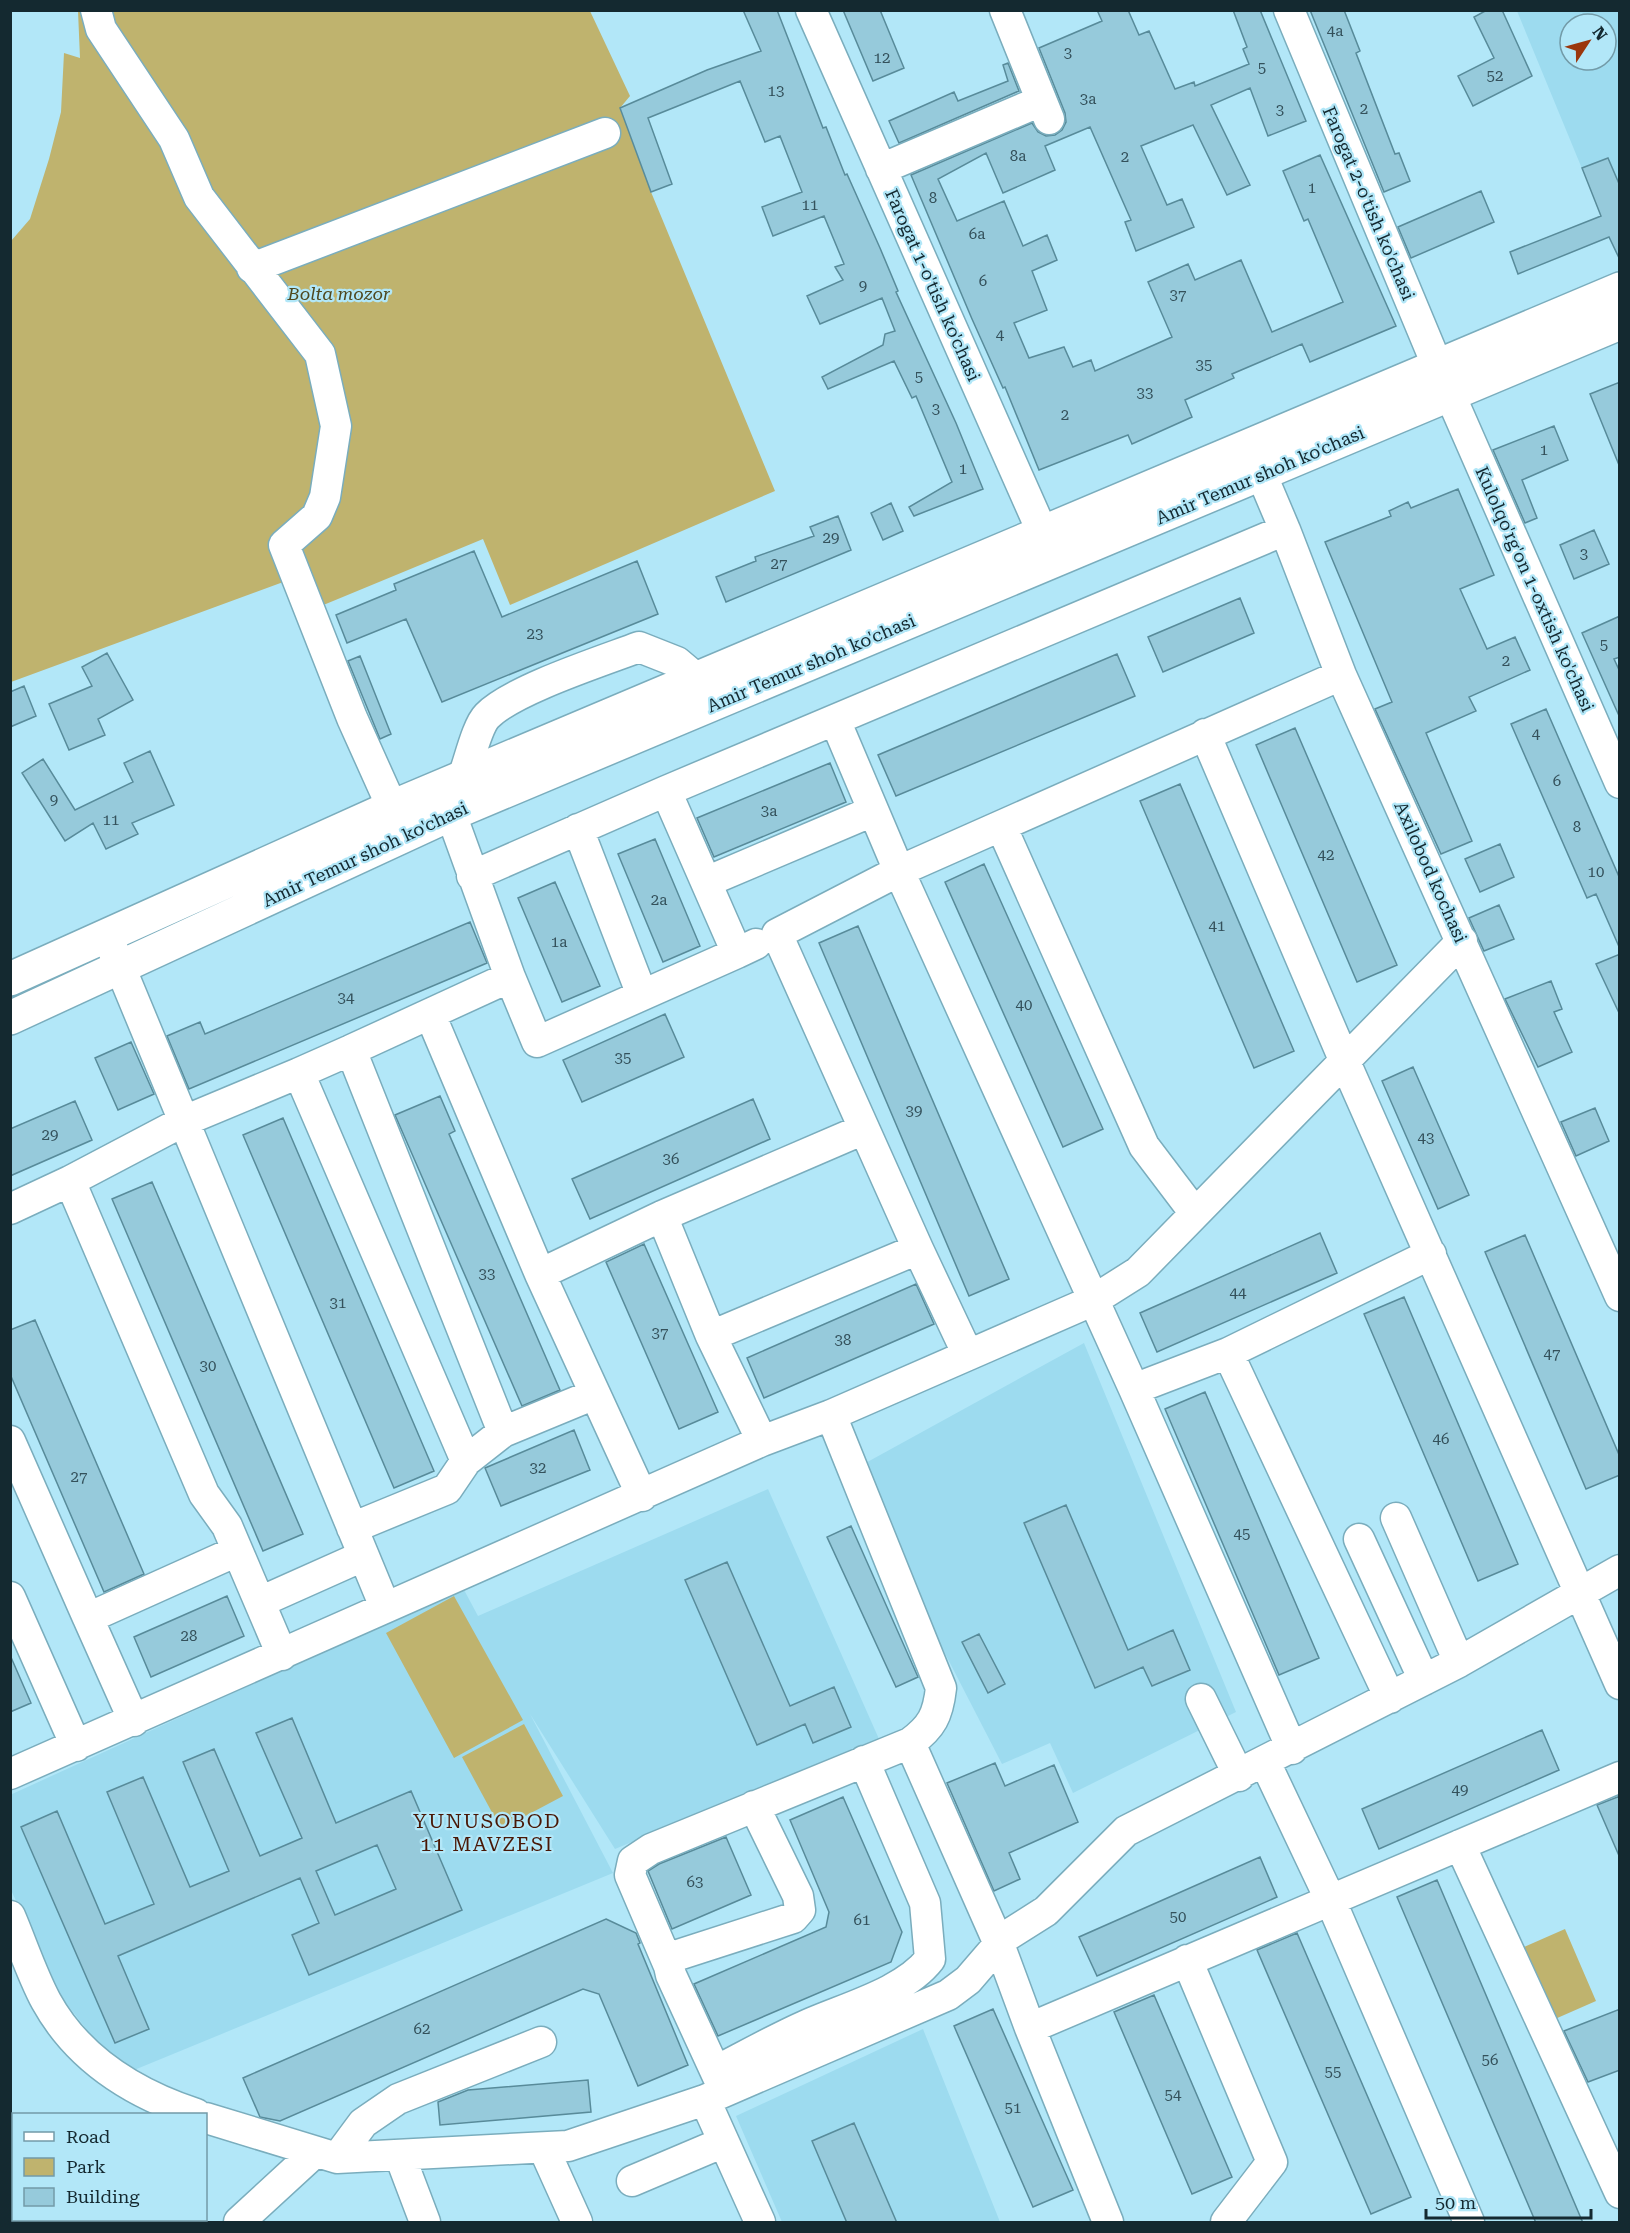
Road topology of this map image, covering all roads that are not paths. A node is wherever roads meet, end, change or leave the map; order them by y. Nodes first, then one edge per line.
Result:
1 (96, 10) edge
2 (811, 10) edge
3 (1005, 10) edge
4 (1289, 10) edge
5 (606, 133) dead end
6 (881, 169) junction
7 (252, 268) junction
8 (1620, 289) edge
9 (1620, 323) edge
10 (1444, 380) junction
11 (1255, 460) junction
12 (1285, 530) junction
13 (1048, 546) junction
14 (1341, 675) junction
15 (696, 678) junction
16 (835, 720) junction
17 (1205, 734) junction
18 (463, 777) junction
19 (1620, 783) edge
20 (666, 791) junction
21 (392, 807) junction
22 (873, 811) junction
23 (451, 814) junction
24 (1002, 828) junction
25 (578, 829) junction
26 (899, 872) junction
27 (472, 876) junction
28 (706, 882) junction
29 (777, 934) junction
30 (107, 936) junction
31 (1462, 941) junction
32 (737, 953) junction
33 (120, 967) junction
34 (510, 977) junction
35 (10, 980) edge
36 (642, 995) junction
37 (430, 1014) junction
38 (10, 1018) edge
39 (351, 1050) junction
40 (1345, 1062) junction
41 (299, 1073) junction
42 (184, 1121) junction
43 (864, 1129) junction
44 (70, 1181) junction
45 (10, 1209) edge
46 (1194, 1212) junction
47 (662, 1216) junction
48 (918, 1249) junction
49 (1431, 1254) junction
50 (540, 1274) junction
51 (1620, 1296) edge
52 (1092, 1300) junction
53 (711, 1336) junction
54 (1228, 1353) junction
55 (968, 1355) junction
56 (1134, 1389) junction
57 (595, 1394) junction
58 (831, 1415) junction
59 (503, 1432) junction
60 (10, 1441) edge
61 (762, 1441) junction
62 (466, 1461) junction
63 (642, 1496) junction
64 (1396, 1518) dead end
65 (352, 1528) junction
66 (1359, 1539) dead end
67 (237, 1551) junction
68 (363, 1556) junction
69 (1620, 1570) edge
70 (1579, 1591) junction
71 (10, 1597) edge
72 (260, 1602) junction
73 (385, 1607) junction
74 (88, 1618) junction
75 (282, 1655) junction
76 (1459, 1662) junction
77 (1424, 1680) junction
78 (1620, 1684) edge
79 (1390, 1698) junction
80 (1201, 1699) dead end
81 (134, 1720) junction
82 (910, 1743) junction
83 (76, 1746) junction
84 (1292, 1749) junction
85 (864, 1761) junction
86 (1265, 1762) junction
87 (10, 1773) edge
88 (1239, 1776) junction
89 (1620, 1777) edge
90 (754, 1806) junction
91 (1460, 1845) junction
92 (1330, 1899) junction
93 (10, 1917) edge
94 (999, 1944) junction
95 (1187, 1960) junction
96 (669, 1966) junction
97 (1030, 2028) junction
98 (541, 2042) dead end
99 (716, 2088) junction
100 (191, 2113) edge
101 (207, 2118) edge
102 (724, 2142) junction
103 (544, 2149) junction
104 (325, 2155) junction
105 (400, 2156) junction
106 (632, 2181) dead end
107 (1618, 2188) edge
108 (1108, 2222) edge
109 (239, 2223) edge
110 (425, 2223) edge
111 (577, 2223) edge
112 (760, 2223) edge
113 (1226, 2223) edge
114 (1469, 2223) edge

1 - 7 street
2 - 6 street, Farogat 1-o'tish ko'chasi
3 - 6 street
4 - 10 street, Farogat 2-o'tish ko'chasi
5 - 7 street
6 - 13 street, Farogat 1-o'tish ko'chasi
7 - 21 street
8 - 10 main road, Amir Temur shoh ko'chasi
9 - 10 main road, Amir Temur shoh ko'chasi
10 - 11 main road, Amir Temur shoh ko'chasi
10 - 19 street, Kulolqo'rg'on 1-oxtish ko'chasi
11 - 12 street, Axilobod kochasi
11 - 13 main road, Amir Temur shoh ko'chasi
12 - 14 street, Axilobod kochasi
12 - 16 street
13 - 15 main road, Amir Temur shoh ko'chasi
13 - 23 main road, Amir Temur shoh ko'chasi
14 - 17 street
14 - 31 street, Axilobod kochasi
15 - 18 main road, Amir Temur shoh ko'chasi
15 - 18 street
16 - 20 street
16 - 22 street
17 - 24 street
17 - 40 street
18 - 21 main road, Amir Temur shoh ko'chasi
20 - 25 street
20 - 28 street
21 - 30 main road, Amir Temur shoh ko'chasi
22 - 26 street
22 - 28 street
23 - 27 street
23 - 33 main road, Amir Temur shoh ko'chasi
24 - 26 street
24 - 46 street
25 - 27 street
25 - 36 street
26 - 29 street
26 - 52 street
27 - 34 street
28 - 32 street
29 - 32 street
29 - 43 street
30 - 33 street
30 - 35 main road, Amir Temur shoh ko'chasi
31 - 40 street
31 - 51 street, Axilobod kochasi
32 - 36 street
33 - 38 main road, Amir Temur shoh ko'chasi
33 - 42 street
34 - 36 street
34 - 37 street
37 - 39 street
37 - 50 street
39 - 41 street
39 - 59 street
40 - 46 street
40 - 49 street
41 - 42 street
41 - 62 street
42 - 44 street
42 - 65 street
43 - 47 street
43 - 48 street
44 - 45 street
44 - 67 street
46 - 52 street
47 - 50 street
47 - 53 street
48 - 53 street
48 - 55 street
49 - 54 street
49 - 70 street
50 - 57 street
52 - 55 street
52 - 56 street
53 - 61 street
54 - 56 street
54 - 79 street
55 - 58 street
56 - 84 street
57 - 59 street
57 - 63 street
58 - 61 street
58 - 82 street
59 - 62 street
60 - 74 street
61 - 63 street
62 - 65 street
63 - 73 street
64 - 76 street
65 - 68 street
66 - 77 street
67 - 72 street
67 - 74 street
68 - 72 street
68 - 73 street
69 - 70 street
70 - 76 street
70 - 78 street
71 - 83 street
72 - 75 street
73 - 75 street
74 - 81 street
75 - 81 street
76 - 77 street
77 - 79 street
79 - 84 street
80 - 88 street
81 - 83 street
82 - 85 street
82 - 94 street
83 - 87 street
84 - 86 street
85 - 90 street
85 - 99 street
86 - 88 street
86 - 92 street
88 - 94 street
89 - 91 street
90 - 96 street
90 - 96 street
91 - 92 street
91 - 107 street
92 - 95 street
92 - 114 street
93 - 100 street
94 - 97 street
94 - 99 street
95 - 97 street
95 - 113 street
96 - 99 street
97 - 108 street
98 - 104 street
99 - 102 street
99 - 103 street
101 - 104 street
102 - 106 street
102 - 112 street
103 - 105 street
103 - 111 street
104 - 105 street
104 - 109 street
105 - 110 street

